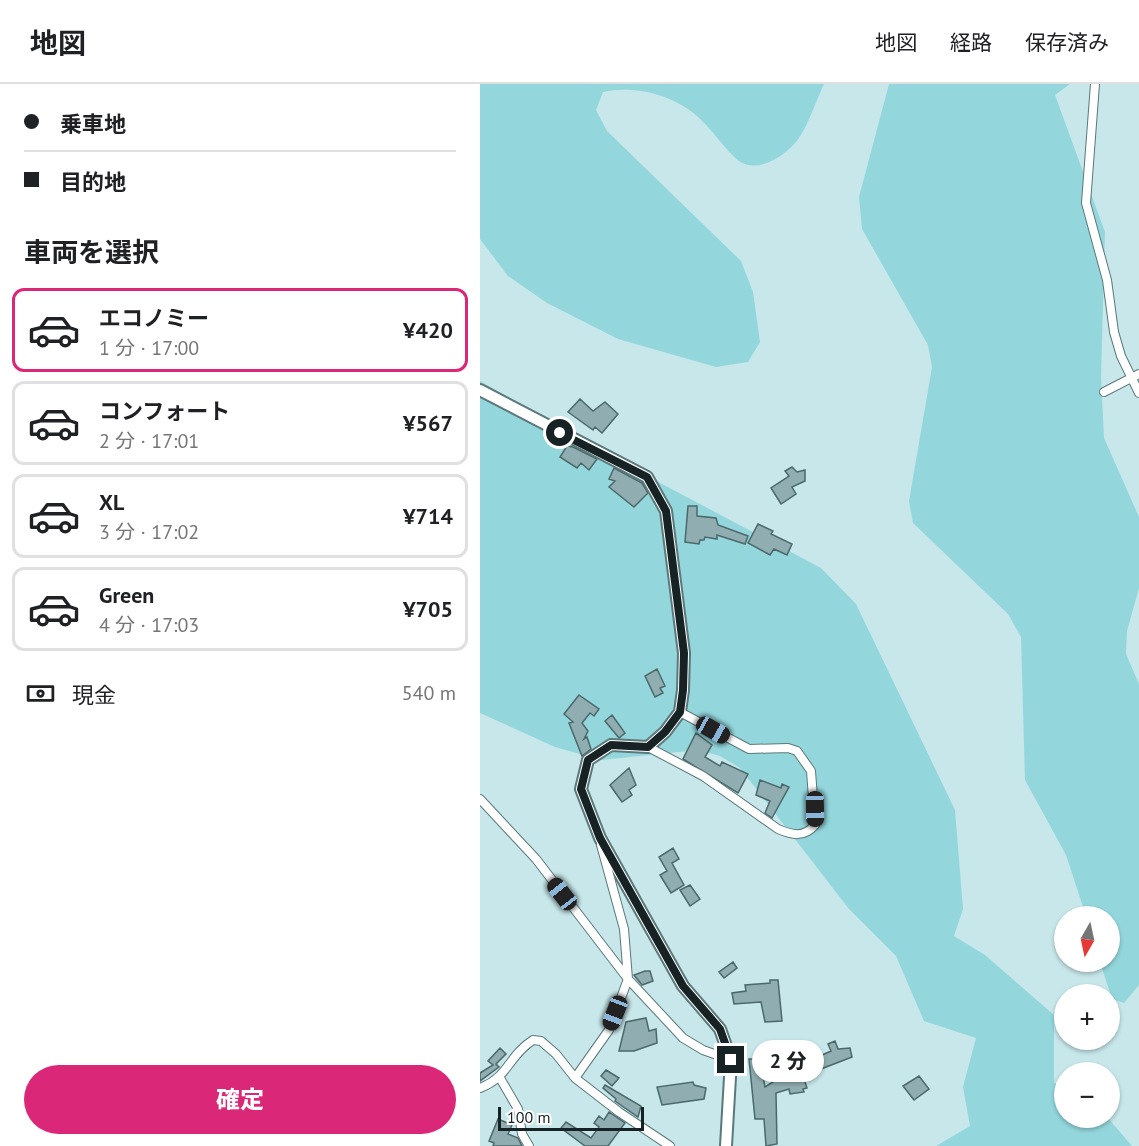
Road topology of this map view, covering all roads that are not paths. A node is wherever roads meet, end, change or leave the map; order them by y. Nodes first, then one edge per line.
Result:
1 (1095, 84) edge
2 (1139, 374) edge
3 (1131, 378) junction
4 (480, 390) edge
5 (1104, 392) dead end
6 (1139, 393) edge
7 (680, 712) junction
8 (648, 747) junction
9 (480, 799) edge
10 (600, 838) junction
11 (628, 979) junction
12 (731, 1060) junction
13 (500, 1078) junction
14 (575, 1078) junction
15 (480, 1088) edge
16 (529, 1146) edge
17 (670, 1146) edge
18 (726, 1146) edge

1 - 3 street
2 - 3 street
3 - 5 street
3 - 6 street
4 - 7 street
7 - 8 street
7 - 8 street
8 - 10 street
9 - 11 street
10 - 11 street
10 - 12 street
11 - 12 street
11 - 14 street
12 - 18 street
13 - 14 street
13 - 15 street
13 - 16 street
14 - 17 street

